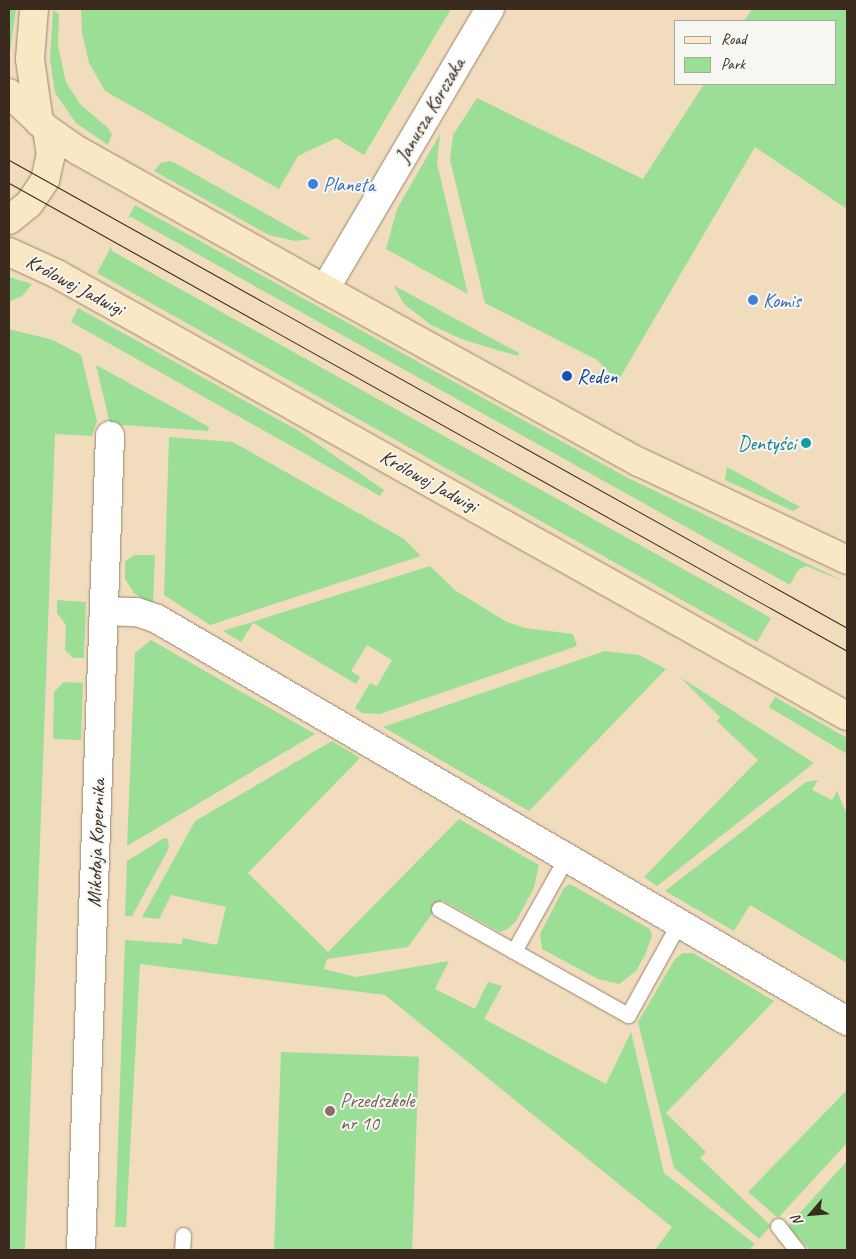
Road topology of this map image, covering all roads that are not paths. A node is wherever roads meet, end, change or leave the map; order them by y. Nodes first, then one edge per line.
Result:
1 (34, 9) edge
2 (490, 9) edge
3 (9, 93) edge
4 (43, 126) junction
5 (9, 220) edge
6 (9, 252) edge
7 (325, 289) junction
8 (110, 436) dead end
9 (847, 560) edge
10 (104, 611) junction
11 (847, 716) edge
12 (566, 858) junction
13 (439, 909) dead end
14 (679, 923) junction
15 (514, 951) junction
16 (847, 1021) edge
17 (778, 1226) dead end
18 (182, 1235) dead end
19 (81, 1250) edge
20 (182, 1250) edge
21 (796, 1250) edge

1 - 4 street
2 - 7 street, Janusza Korczaka
3 - 4 street
4 - 5 street
4 - 7 street
6 - 11 street, Królowej Jadwigi
7 - 9 street
8 - 10 street, Mikołaja Kopernika
10 - 12 street
10 - 19 street, Mikołaja Kopernika
12 - 14 street
12 - 15 lane
13 - 15 lane
14 - 15 lane
14 - 16 street
17 - 21 lane
18 - 20 lane

